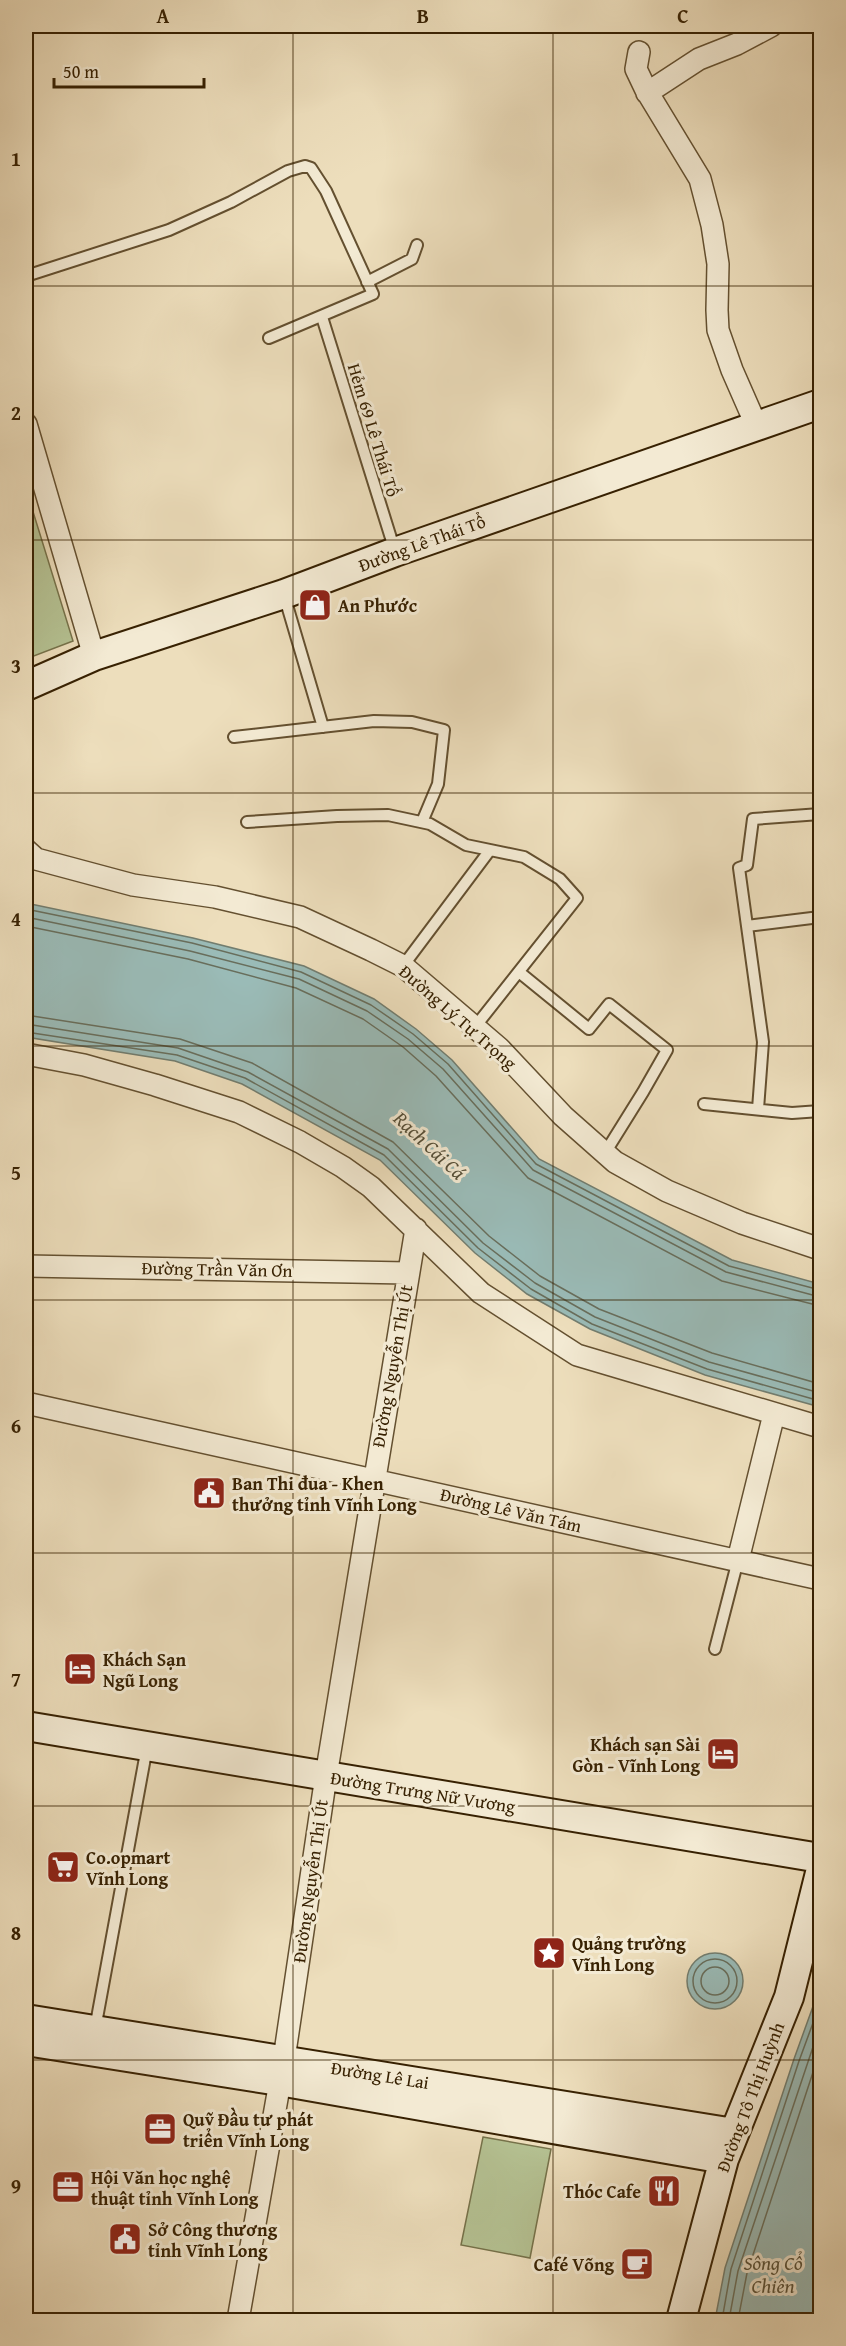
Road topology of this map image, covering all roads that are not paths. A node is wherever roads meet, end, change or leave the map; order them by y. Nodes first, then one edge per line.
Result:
1 (771, 26) edge
2 (639, 52) dead end
3 (647, 93) junction
4 (417, 245) dead end
5 (26, 276) edge
6 (367, 282) junction
7 (322, 317) junction
8 (269, 338) dead end
9 (820, 404) edge
10 (26, 424) edge
11 (757, 427) junction
12 (395, 552) junction
13 (284, 594) junction
14 (94, 656) junction
15 (26, 686) edge
16 (323, 727) junction
17 (234, 737) dead end
18 (820, 814) edge
19 (247, 822) dead end
20 (422, 822) junction
21 (26, 850) edge
22 (490, 850) junction
23 (820, 917) edge
24 (747, 926) junction
25 (403, 966) junction
26 (519, 972) junction
27 (475, 1028) junction
28 (26, 1054) edge
29 (704, 1104) dead end
30 (758, 1109) junction
31 (820, 1111) edge
32 (605, 1153) junction
33 (416, 1229) junction
34 (820, 1249) edge
35 (26, 1266) edge
36 (408, 1273) junction
37 (26, 1403) edge
38 (774, 1414) junction
39 (820, 1427) edge
40 (373, 1479) junction
41 (738, 1560) junction
42 (820, 1579) edge
43 (715, 1649) dead end
44 (26, 1726) edge
45 (147, 1746) junction
46 (326, 1776) junction
47 (820, 1858) edge
48 (820, 1873) edge
49 (26, 2019) edge
50 (95, 2030) junction
51 (26, 2041) edge
52 (281, 2070) junction
53 (734, 2133) junction
54 (724, 2159) junction
55 (238, 2320) edge
56 (681, 2320) edge

1 - 3 street
2 - 3 street
3 - 11 street
4 - 6 lane
5 - 6 lane
6 - 7 lane
7 - 8 lane
7 - 12 lane, Hẻm 69 Lê Thái Tổ
9 - 11 street, Đường Lê Thái Tổ
10 - 14 street
11 - 12 street, Đường Lê Thái Tổ
12 - 13 street, Đường Lê Thái Tổ
13 - 14 street, Đường Lê Thái Tổ
13 - 16 lane
14 - 15 street, Đường Lê Thái Tổ
16 - 17 lane
16 - 20 lane
18 - 24 lane
19 - 20 lane
20 - 22 lane
21 - 25 street, Đường Lý Tự Trọng
22 - 25 lane
22 - 26 lane
23 - 24 lane
24 - 30 lane
25 - 27 street, Đường Lý Tự Trọng
26 - 27 lane
26 - 32 lane
27 - 32 street, Đường Lý Tự Trọng
28 - 33 street
29 - 30 lane
30 - 31 lane
32 - 34 street, Đường Lý Tự Trọng
33 - 36 street, Đường Nguyễn Thị Út
33 - 38 street
35 - 36 street, Đường Trần Văn Ơn
36 - 40 street, Đường Nguyễn Thị Út
37 - 40 street, Đường Lê Văn Tám
38 - 39 street
38 - 41 street
40 - 41 street, Đường Lê Văn Tám
40 - 46 street, Đường Nguyễn Thị Út
41 - 42 street, Đường Lê Văn Tám
41 - 43 lane
44 - 45 street, Đường Trưng Nữ Vương
45 - 46 street, Đường Trưng Nữ Vương
45 - 50 lane
46 - 47 street, Đường Trưng Nữ Vương
46 - 52 street, Đường Nguyễn Thị Út
48 - 53 street, Đường Tô Thị Huỳnh
49 - 50 street, Đường Lê Lai
50 - 52 street, Đường Lê Lai
51 - 52 street, Đường Lê Lai
52 - 53 street, Đường Lê Lai
52 - 54 street, Đường Lê Lai
52 - 55 street, Đường Nguyễn Thị Út
53 - 54 street, Đường Tô Thị Huỳnh
54 - 56 street, Đường Tô Thị Huỳnh

